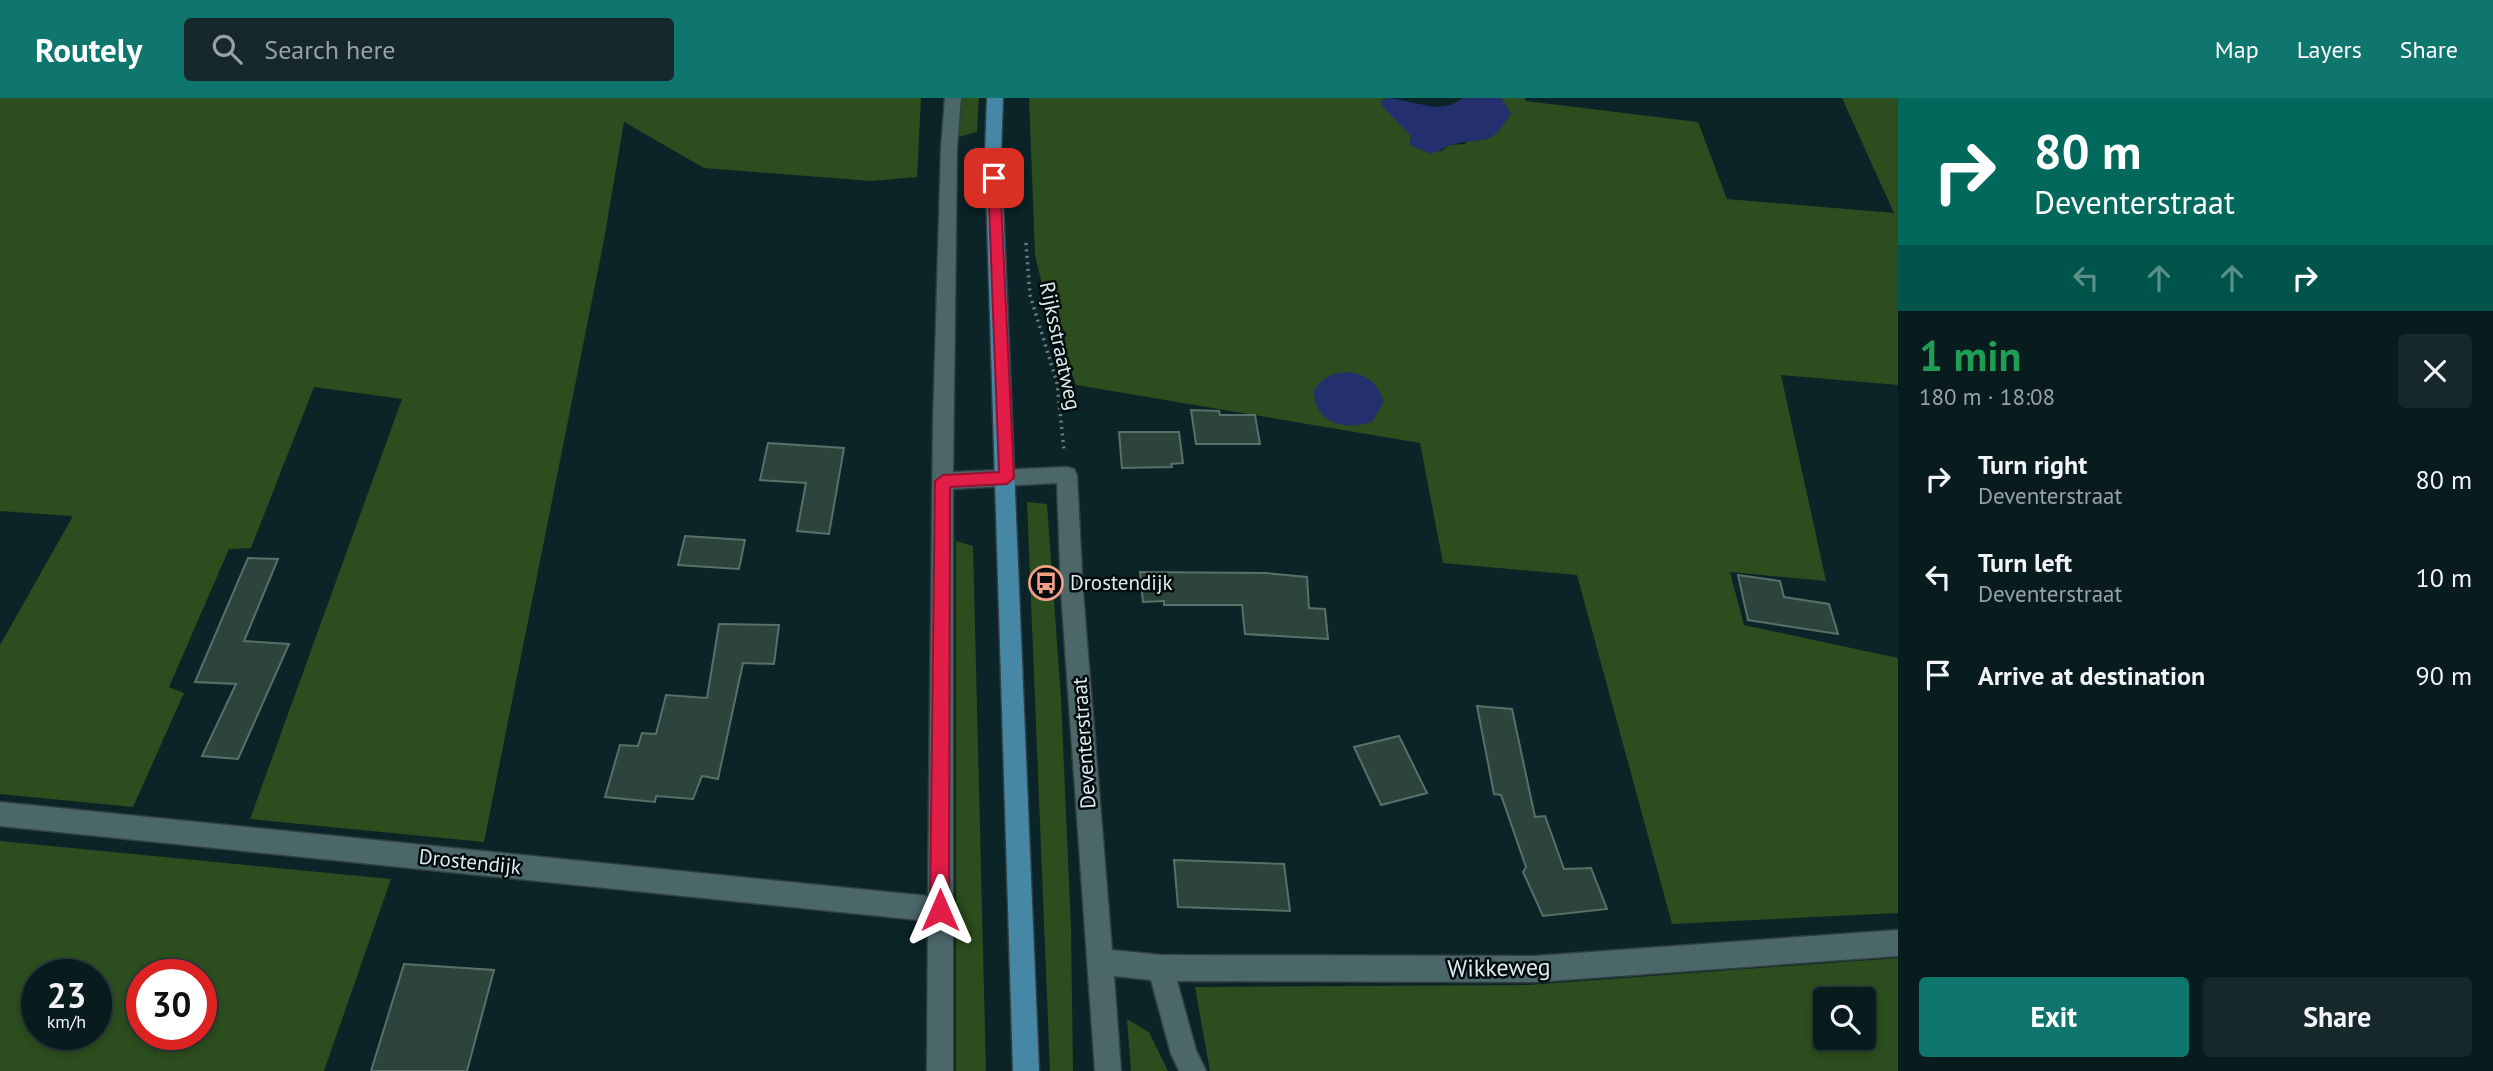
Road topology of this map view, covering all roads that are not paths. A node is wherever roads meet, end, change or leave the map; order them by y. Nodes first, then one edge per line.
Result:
1 (953, 98) edge
2 (995, 98) edge
3 (1007, 478) junction
4 (943, 481) junction
5 (0, 814) edge
6 (940, 910) junction
7 (1898, 943) edge
8 (1100, 962) junction
9 (1161, 968) junction
10 (940, 1071) edge
11 (1026, 1071) edge
12 (1108, 1071) edge
13 (1193, 1071) edge

1 - 4 street
2 - 3 main road
3 - 4 street
3 - 8 street, Deventerstraat
3 - 11 main road
4 - 6 street
5 - 6 street, Drostendijk
6 - 10 street
7 - 9 street, Wikkeweg
8 - 9 street, Wikkeweg
8 - 12 street, Deventerstraat
9 - 13 street

